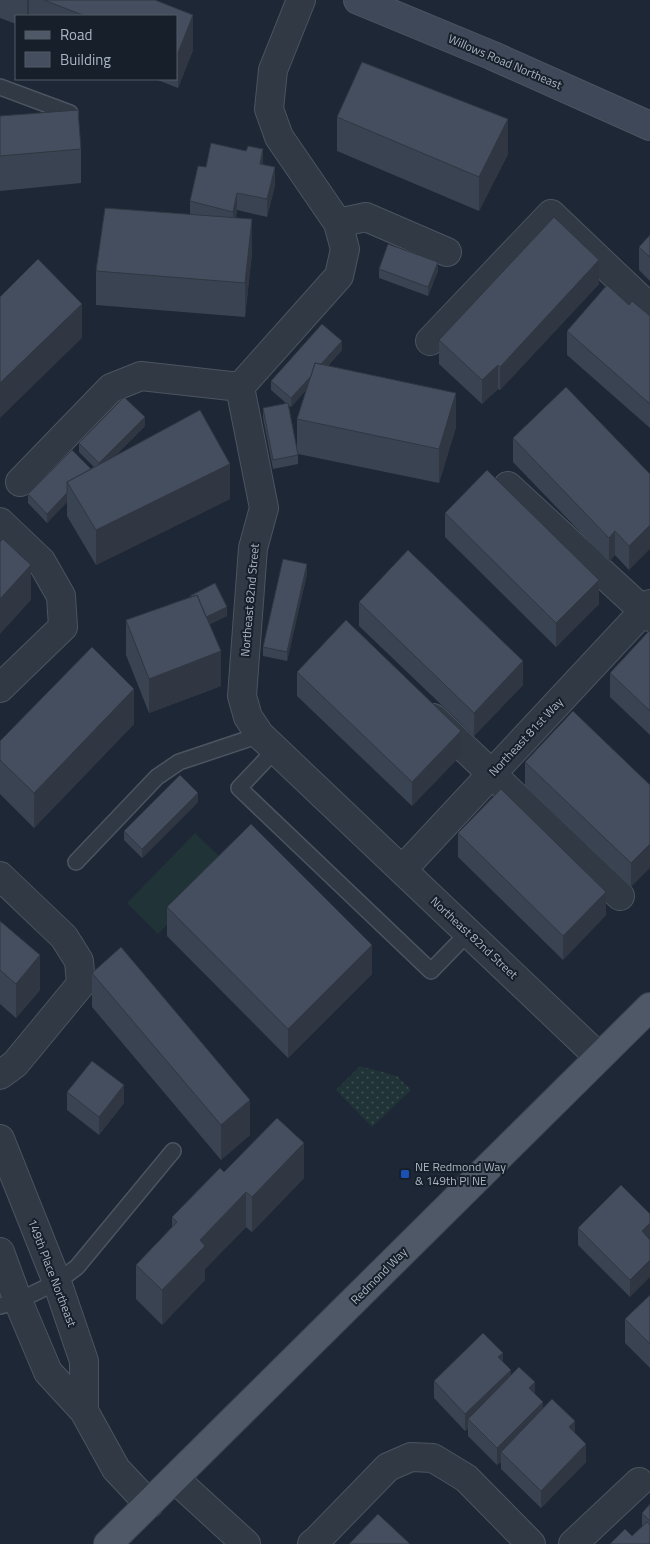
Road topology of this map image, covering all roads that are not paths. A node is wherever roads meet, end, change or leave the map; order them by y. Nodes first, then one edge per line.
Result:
1 (301, 0) edge
2 (358, 0) edge
3 (0, 87) edge
4 (70, 113) edge
5 (650, 126) edge
6 (338, 223) junction
7 (447, 252) dead end
8 (650, 308) edge
9 (430, 341) dead end
10 (240, 387) junction
11 (20, 482) dead end
12 (508, 486) dead end
13 (0, 522) edge
14 (648, 611) edge
15 (0, 688) edge
16 (413, 700) edge
17 (268, 742) junction
18 (491, 774) junction
19 (76, 862) dead end
20 (402, 870) junction
21 (0, 876) edge
22 (620, 896) dead end
23 (468, 933) junction
24 (650, 1006) edge
25 (599, 1057) junction
26 (0, 1075) edge
27 (0, 1139) edge
28 (173, 1151) dead end
29 (0, 1252) edge
30 (57, 1282) junction
31 (9, 1303) edge
32 (84, 1411) junction
33 (175, 1479) junction
34 (639, 1482) dead end
35 (149, 1504) junction
36 (108, 1544) edge
37 (246, 1544) edge
38 (312, 1544) edge
39 (531, 1544) edge
40 (573, 1544) edge

1 - 6 street
2 - 5 street, Willows Road Northeast
3 - 4 lane
6 - 7 street
6 - 10 street
8 - 9 street
10 - 11 street
10 - 17 street, Northeast 82nd Street
12 - 14 street
13 - 15 street
14 - 18 street, Northeast 81st Way
16 - 18 street
17 - 19 lane
17 - 20 street, Northeast 82nd Street
17 - 23 lane
18 - 20 street, Northeast 81st Way
18 - 22 street
20 - 23 street, Northeast 82nd Street
21 - 26 street
23 - 25 street, Northeast 82nd Street
24 - 25 main road, Redmond Way
25 - 33 main road, Redmond Way
27 - 30 street, 149th Place Northeast
28 - 30 lane
29 - 31 street, 149th Place Northeast
30 - 31 lane
30 - 32 street, 149th Place Northeast
31 - 32 street, 149th Place Northeast
32 - 35 street, 149th Place Northeast
33 - 35 main road, Redmond Way
33 - 37 street
34 - 40 street
35 - 36 main road, Redmond Way
38 - 39 street

